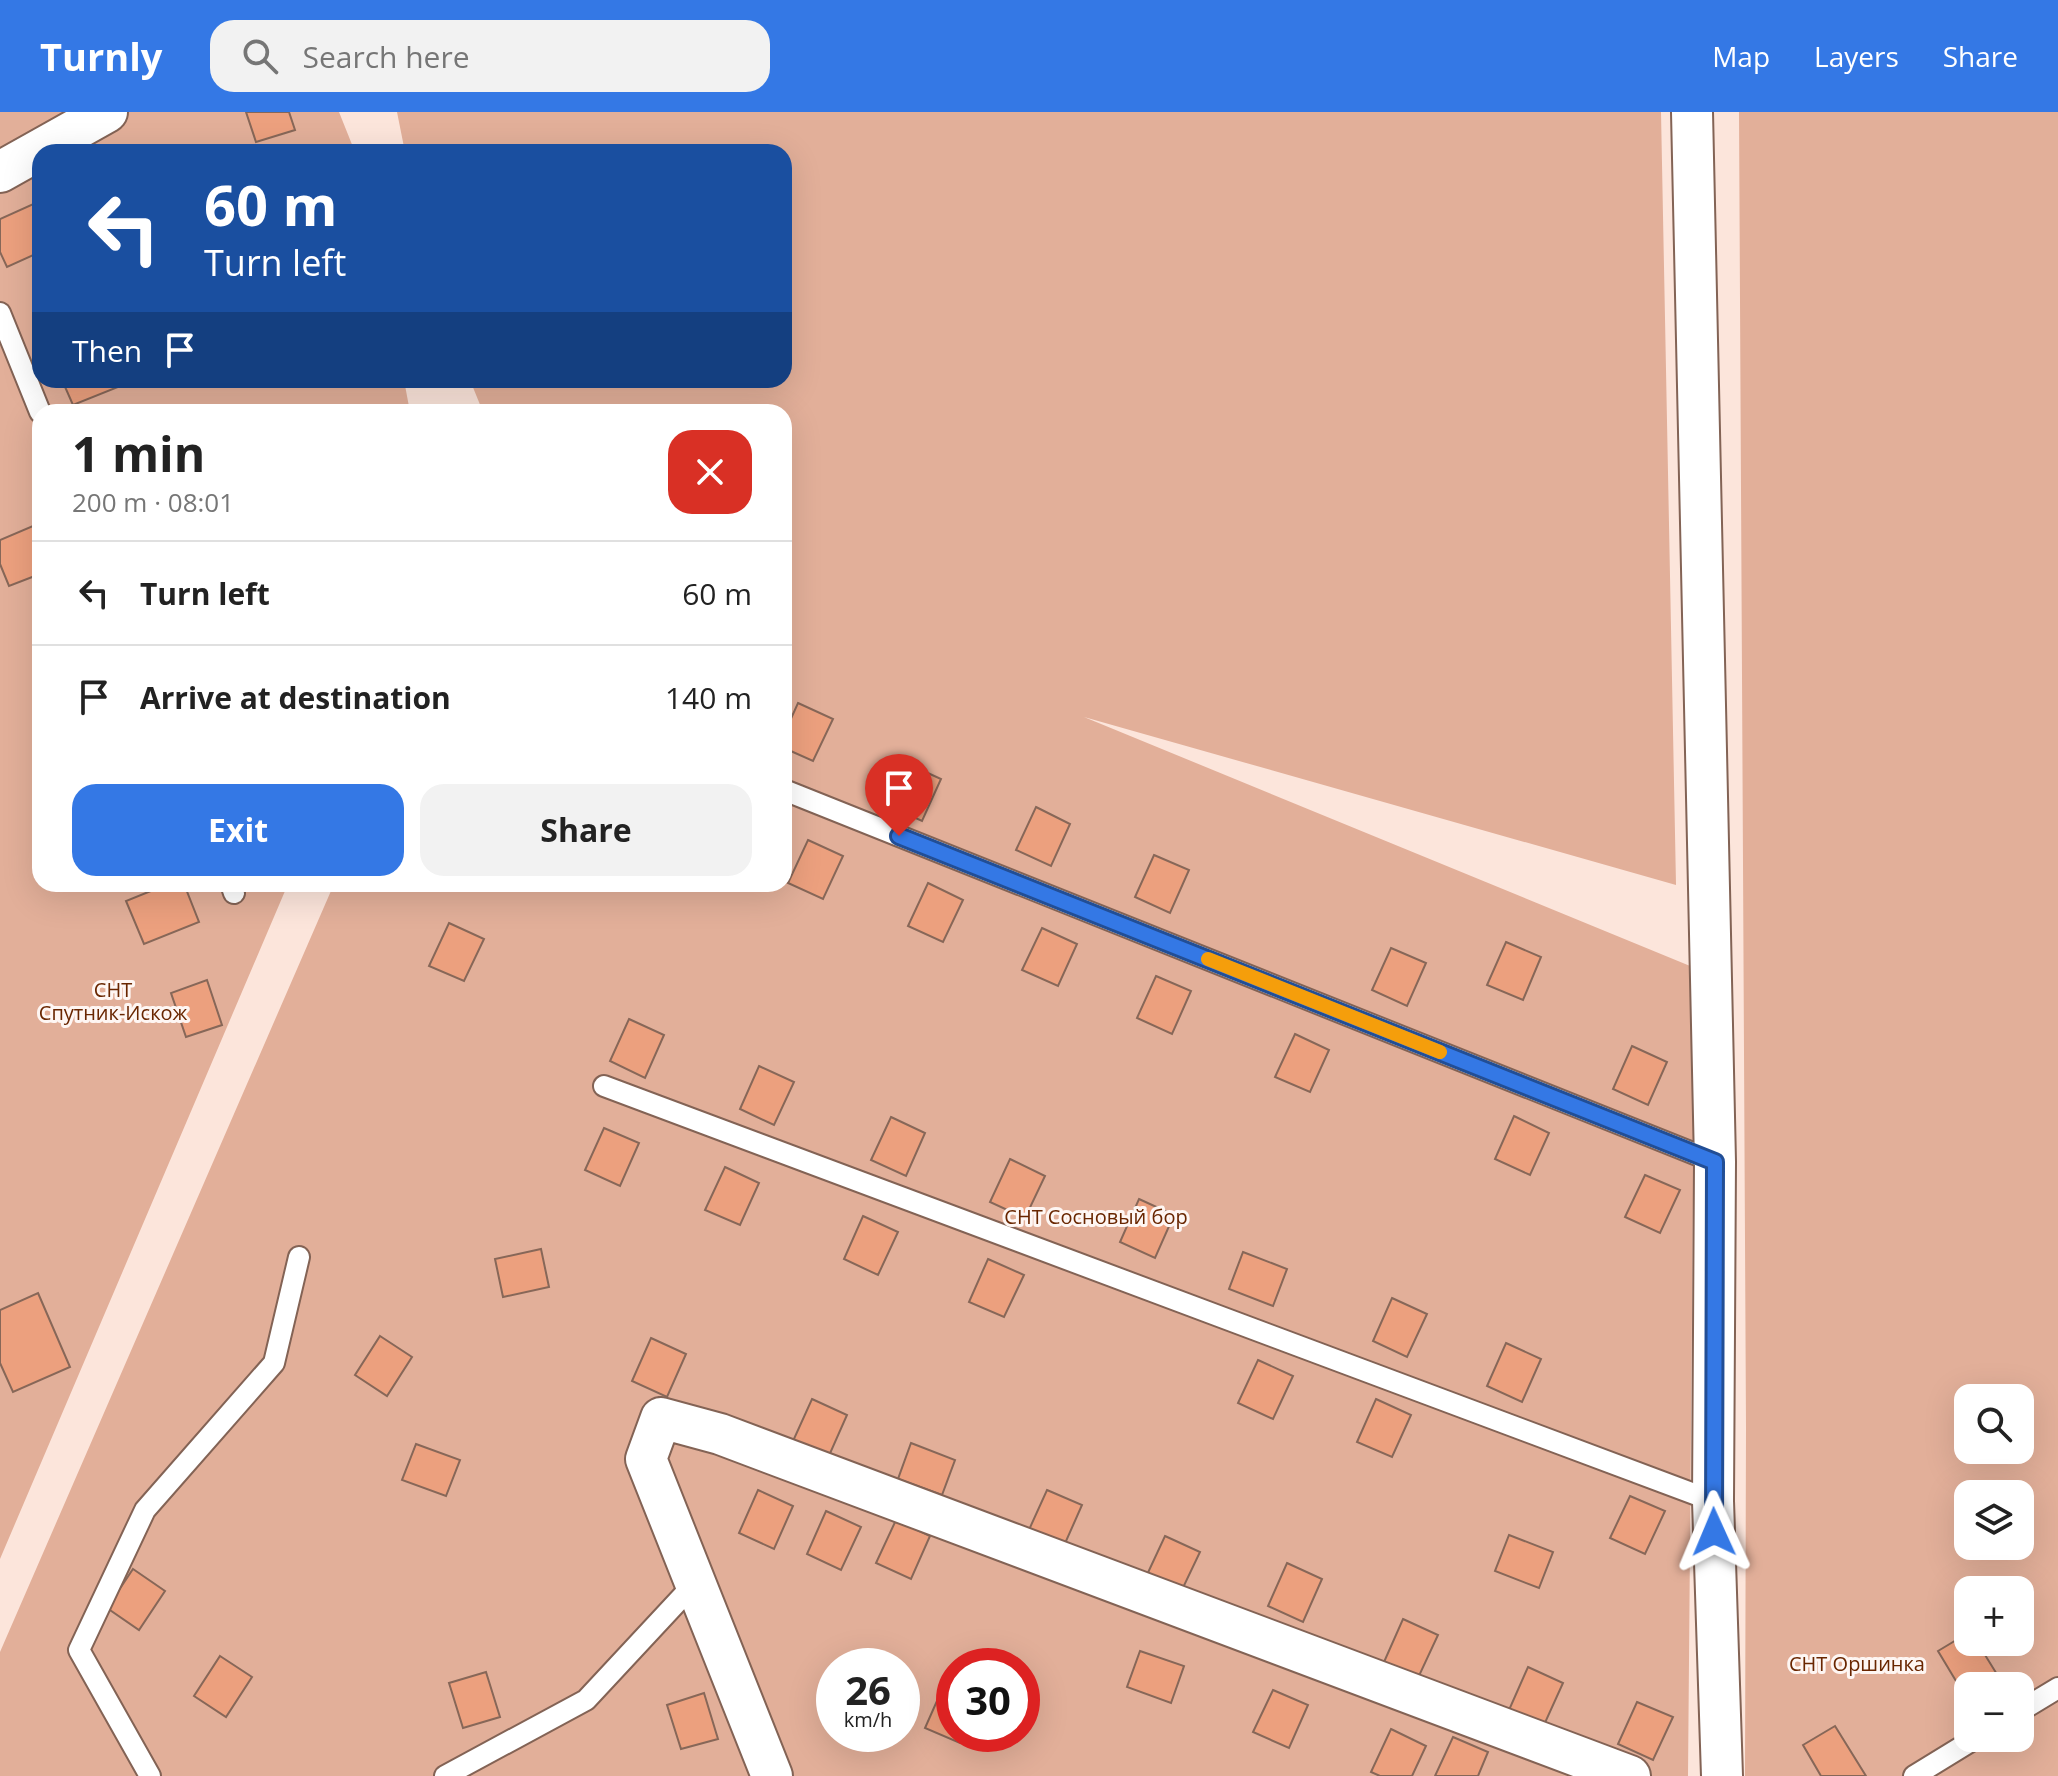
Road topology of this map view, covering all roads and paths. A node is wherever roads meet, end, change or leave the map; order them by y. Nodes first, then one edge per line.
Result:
1 (107, 112) edge
2 (1692, 112) edge
3 (50, 144) edge
4 (32, 154) edge
5 (0, 172) edge
6 (0, 313) edge
7 (37, 404) edge
8 (792, 793) edge
9 (604, 1086) dead end
10 (1715, 1162) junction
11 (299, 1257) dead end
12 (1713, 1501) junction
13 (694, 1584) junction
14 (2058, 1688) edge
15 (2034, 1703) edge
16 (1954, 1751) edge
17 (150, 1776) edge
18 (445, 1776) edge
19 (772, 1776) edge
20 (1630, 1776) edge
21 (1722, 1776) edge
22 (1914, 1776) edge

1 - 3 street
2 - 10 street
4 - 5 street
6 - 7 lane
8 - 10 lane
9 - 12 lane
10 - 12 street
11 - 17 lane
12 - 21 street
13 - 18 lane
13 - 19 street
13 - 20 street
14 - 15 lane
16 - 22 lane

